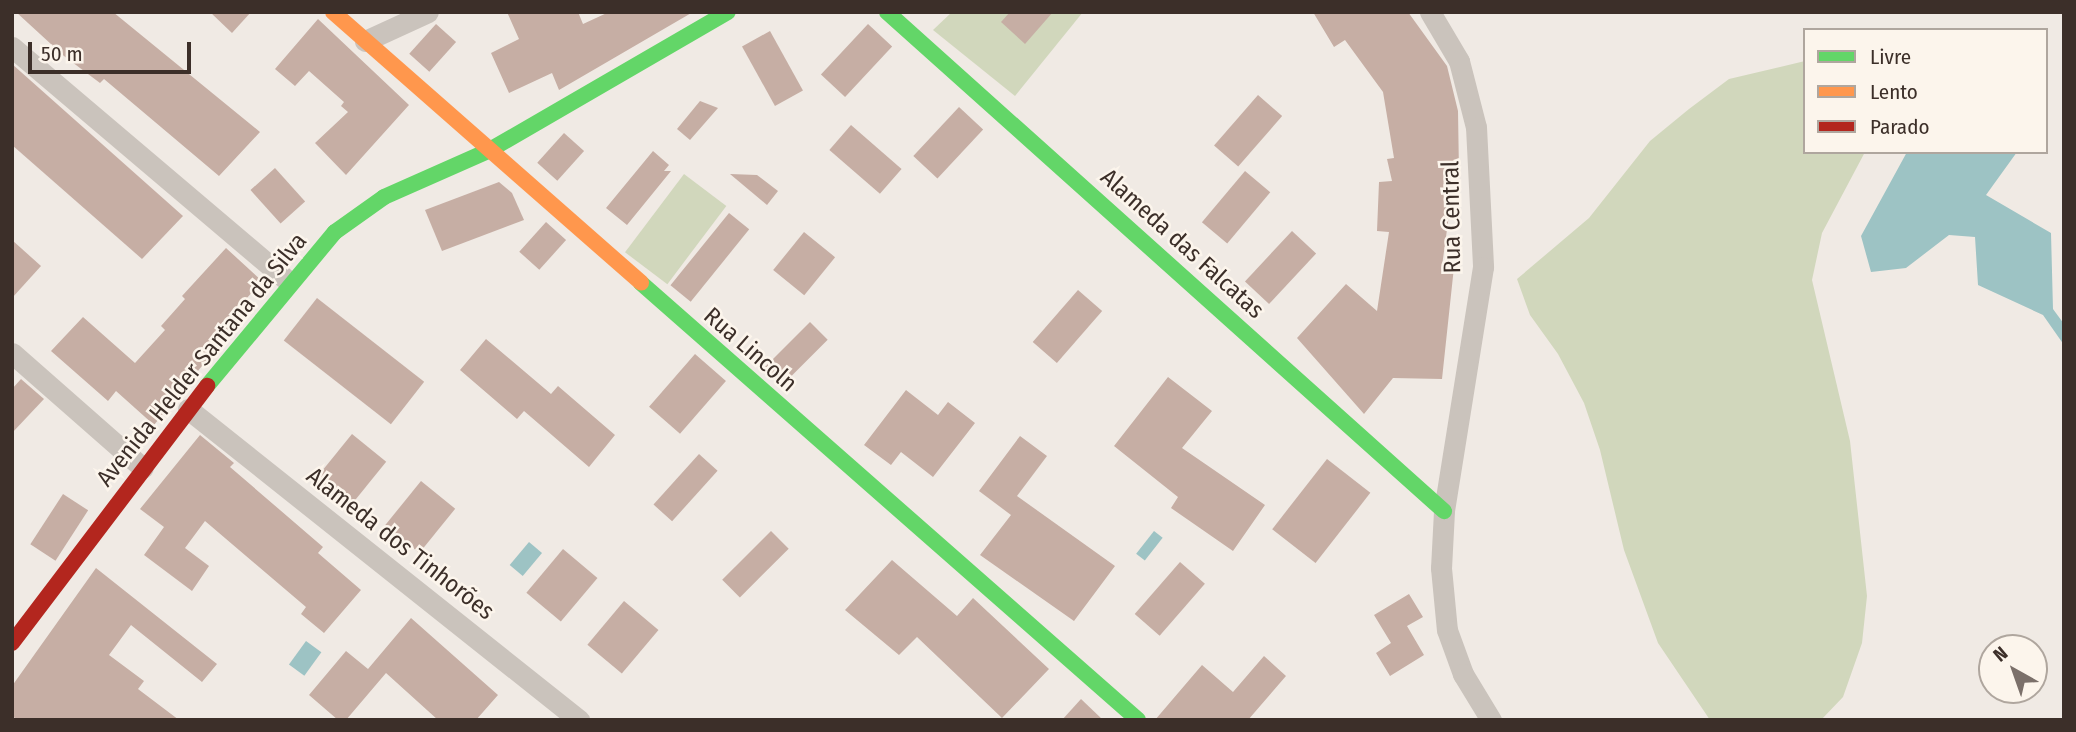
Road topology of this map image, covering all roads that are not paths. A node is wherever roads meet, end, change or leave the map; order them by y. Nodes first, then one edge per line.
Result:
1 (333, 12) edge
2 (428, 12) edge
3 (728, 12) edge
4 (887, 12) edge
5 (1430, 12) edge
6 (365, 41) junction
7 (12, 47) edge
8 (488, 151) junction
9 (289, 282) junction
10 (12, 354) edge
11 (188, 410) junction
12 (143, 468) junction
13 (1444, 511) junction
14 (12, 643) edge
15 (579, 720) edge
16 (1138, 720) edge
17 (1491, 720) edge

1 - 6 street, Rua Lincoln
2 - 6 street
3 - 8 street, Avenida Helder Santana da Silva
4 - 13 street, Alameda das Falcatas
5 - 13 street, Rua Central
6 - 8 street, Rua Lincoln
7 - 9 street
8 - 9 street, Avenida Helder Santana da Silva
8 - 16 street, Rua Lincoln
9 - 11 street, Avenida Helder Santana da Silva
10 - 12 street
11 - 12 street, Avenida Helder Santana da Silva
11 - 15 street, Alameda dos Tinhorões
12 - 14 street, Avenida Helder Santana da Silva
13 - 17 street, Rua Central

